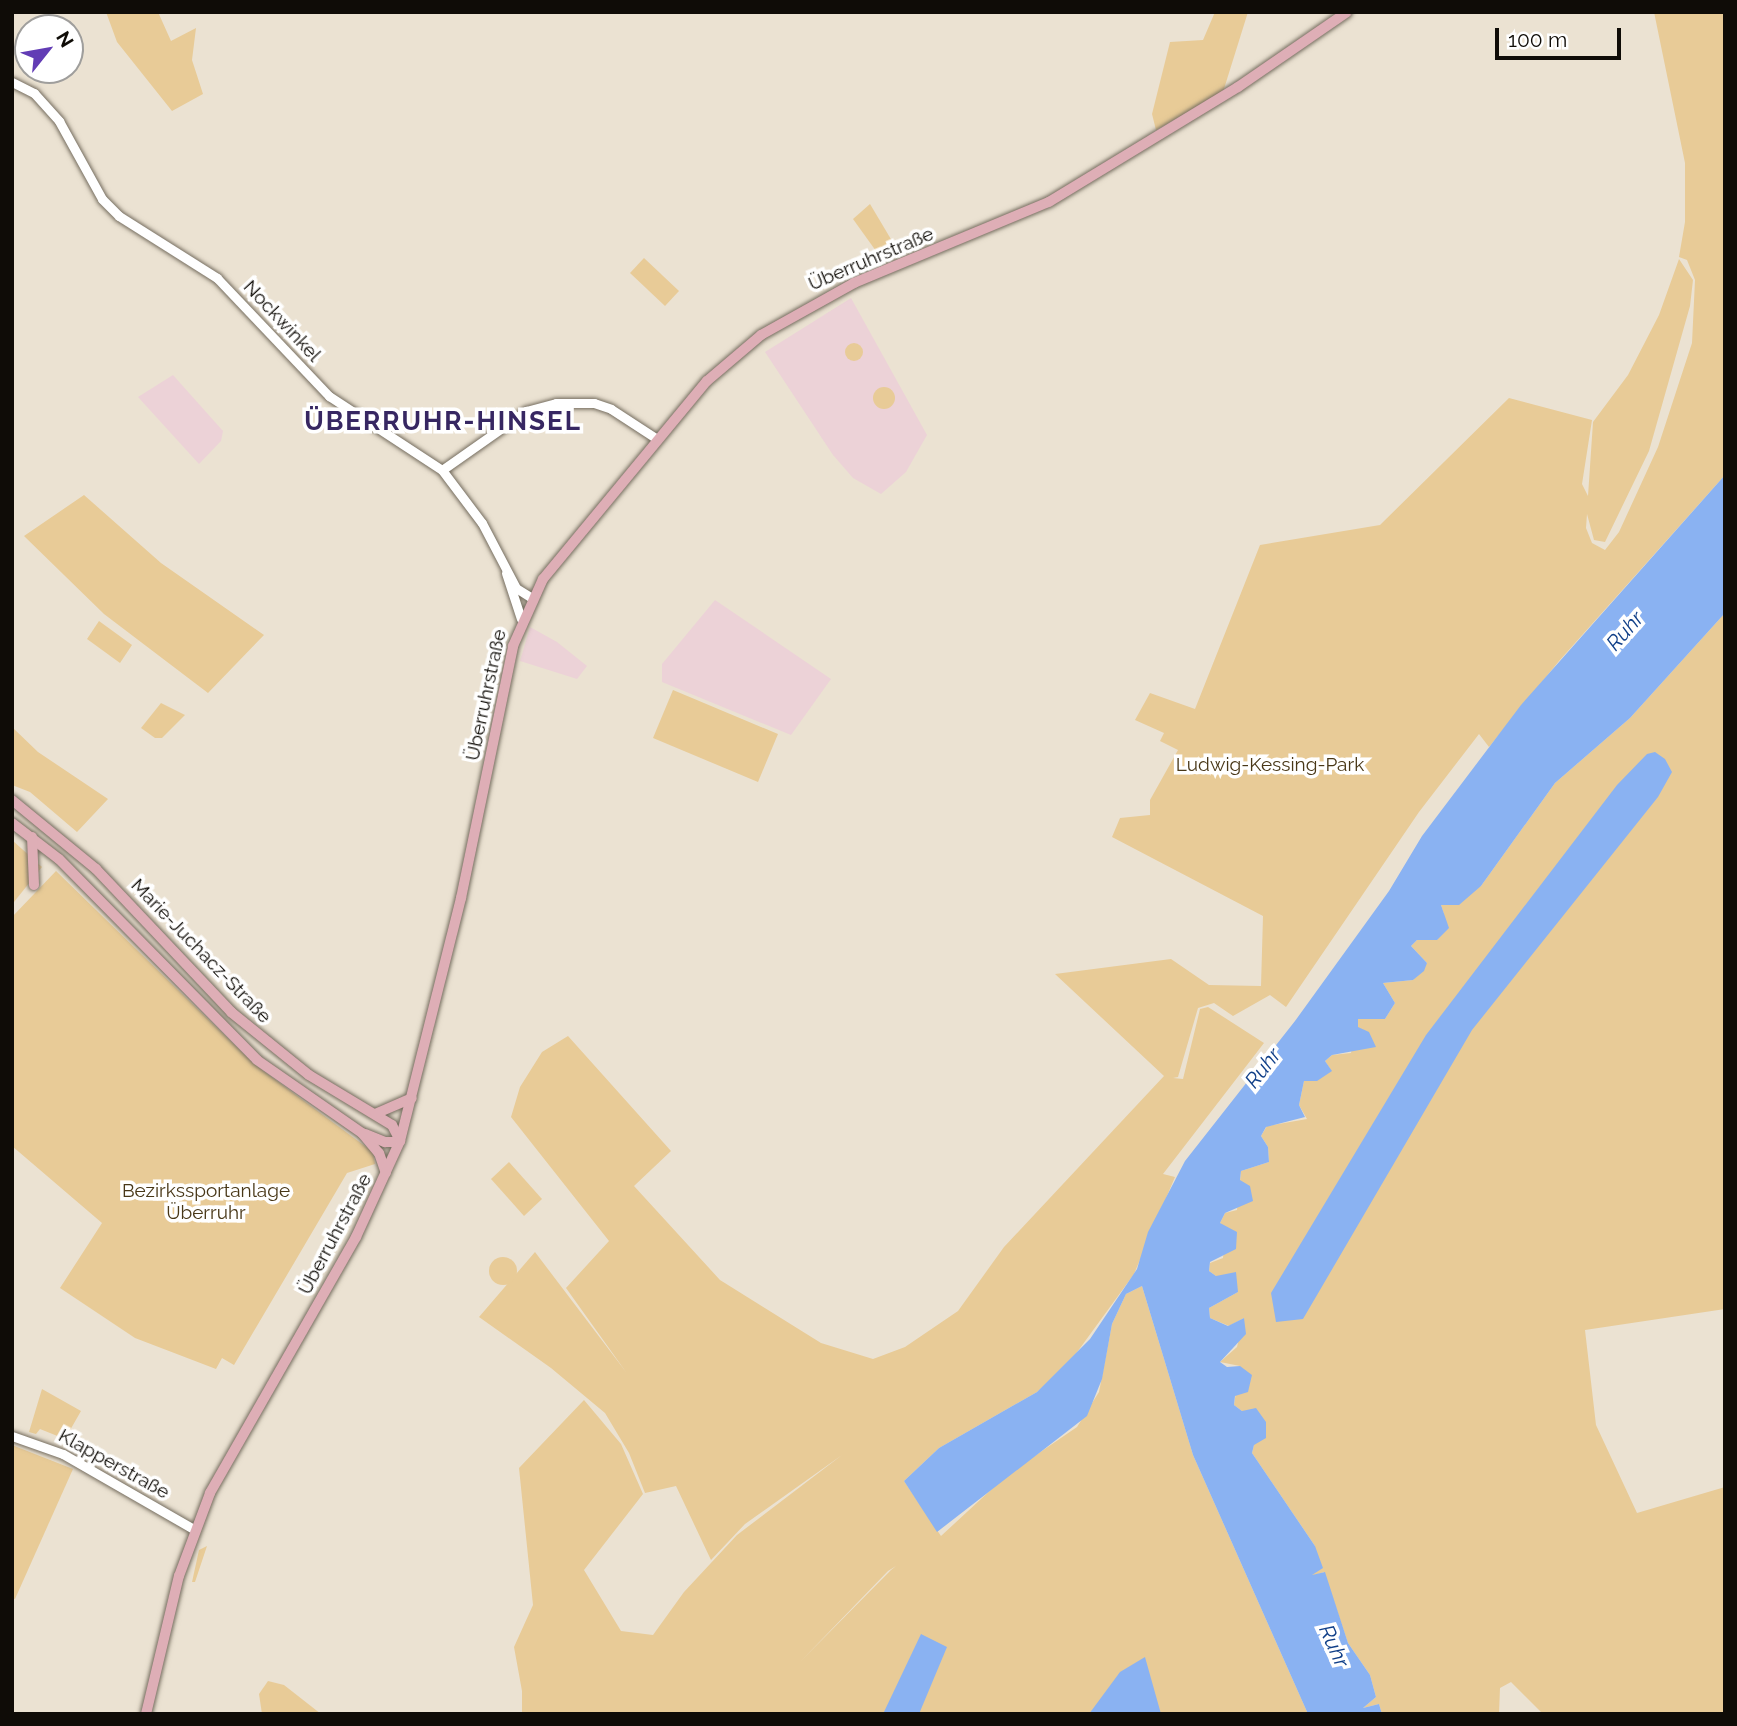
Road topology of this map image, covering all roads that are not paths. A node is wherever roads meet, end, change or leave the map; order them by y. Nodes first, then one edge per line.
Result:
1 (1347, 12) edge
2 (12, 82) edge
3 (657, 439) junction
4 (442, 470) junction
5 (506, 571) junction
6 (532, 598) junction
7 (521, 619) junction
8 (12, 800) edge
9 (12, 823) edge
10 (32, 837) junction
11 (34, 885) dead end
12 (412, 1098) junction
13 (375, 1114) junction
14 (362, 1133) junction
15 (400, 1141) junction
16 (386, 1173) junction
17 (12, 1436) edge
18 (195, 1530) junction
19 (146, 1714) edge

1 - 3 main road, Überruhrstraße
2 - 4 street, Nockwinkel
3 - 4 street
3 - 6 main road, Überruhrstraße
4 - 5 street, Nockwinkel
5 - 6 street, Nockwinkel
5 - 7 street, Nockwinkel
6 - 7 main road, Überruhrstraße
7 - 12 main road, Überruhrstraße
8 - 13 main road, Marie-Juchacz-Straße
9 - 10 main road, Marie-Juchacz-Straße
10 - 11 main road
10 - 14 main road, Marie-Juchacz-Straße
12 - 13 main road
12 - 15 main road, Überruhrstraße
13 - 15 main road, Marie-Juchacz-Straße
14 - 15 main road, Marie-Juchacz-Straße
14 - 16 main road, Marie-Juchacz-Straße
15 - 16 main road, Überruhrstraße
16 - 18 main road, Überruhrstraße
17 - 18 street, Klapperstraße
18 - 19 main road, Überruhrstraße

